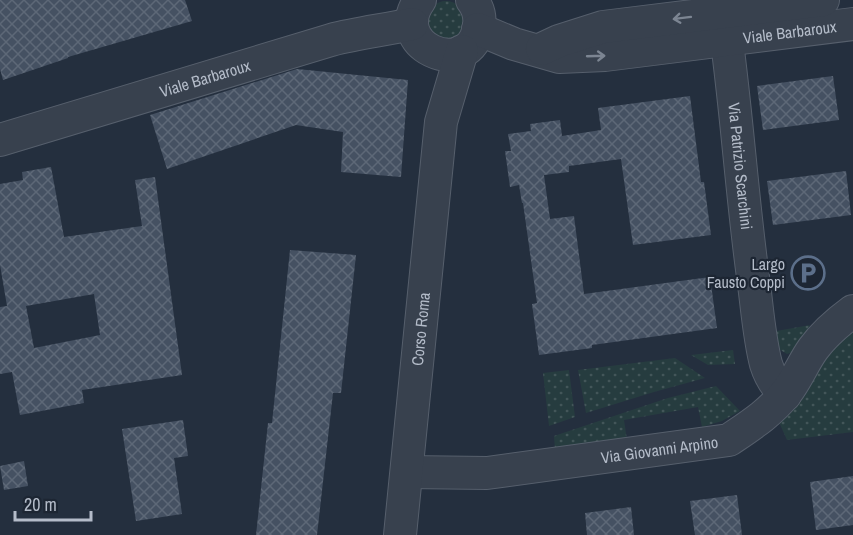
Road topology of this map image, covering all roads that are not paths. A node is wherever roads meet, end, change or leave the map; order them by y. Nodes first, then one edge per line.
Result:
1 (823, 0) edge
2 (416, 12) edge
3 (853, 24) edge
4 (725, 26) junction
5 (471, 27) edge
6 (430, 51) junction
7 (441, 122) junction
8 (0, 140) edge
9 (853, 311) edge
10 (784, 395) junction
11 (407, 472) junction
12 (400, 535) edge

1 - 4 street, Viale Barbaroux
2 - 6 street
2 - 8 street, Viale Barbaroux
3 - 4 street, Viale Barbaroux
4 - 5 street, Viale Barbaroux
4 - 10 street, Via Patrizio Scarchini
5 - 6 street
5 - 7 street, Corso Roma
6 - 7 street, Corso Roma
7 - 11 street, Corso Roma
9 - 10 street, Via Giovanni Arpino
10 - 11 street, Via Giovanni Arpino
11 - 12 street, Corso Roma

